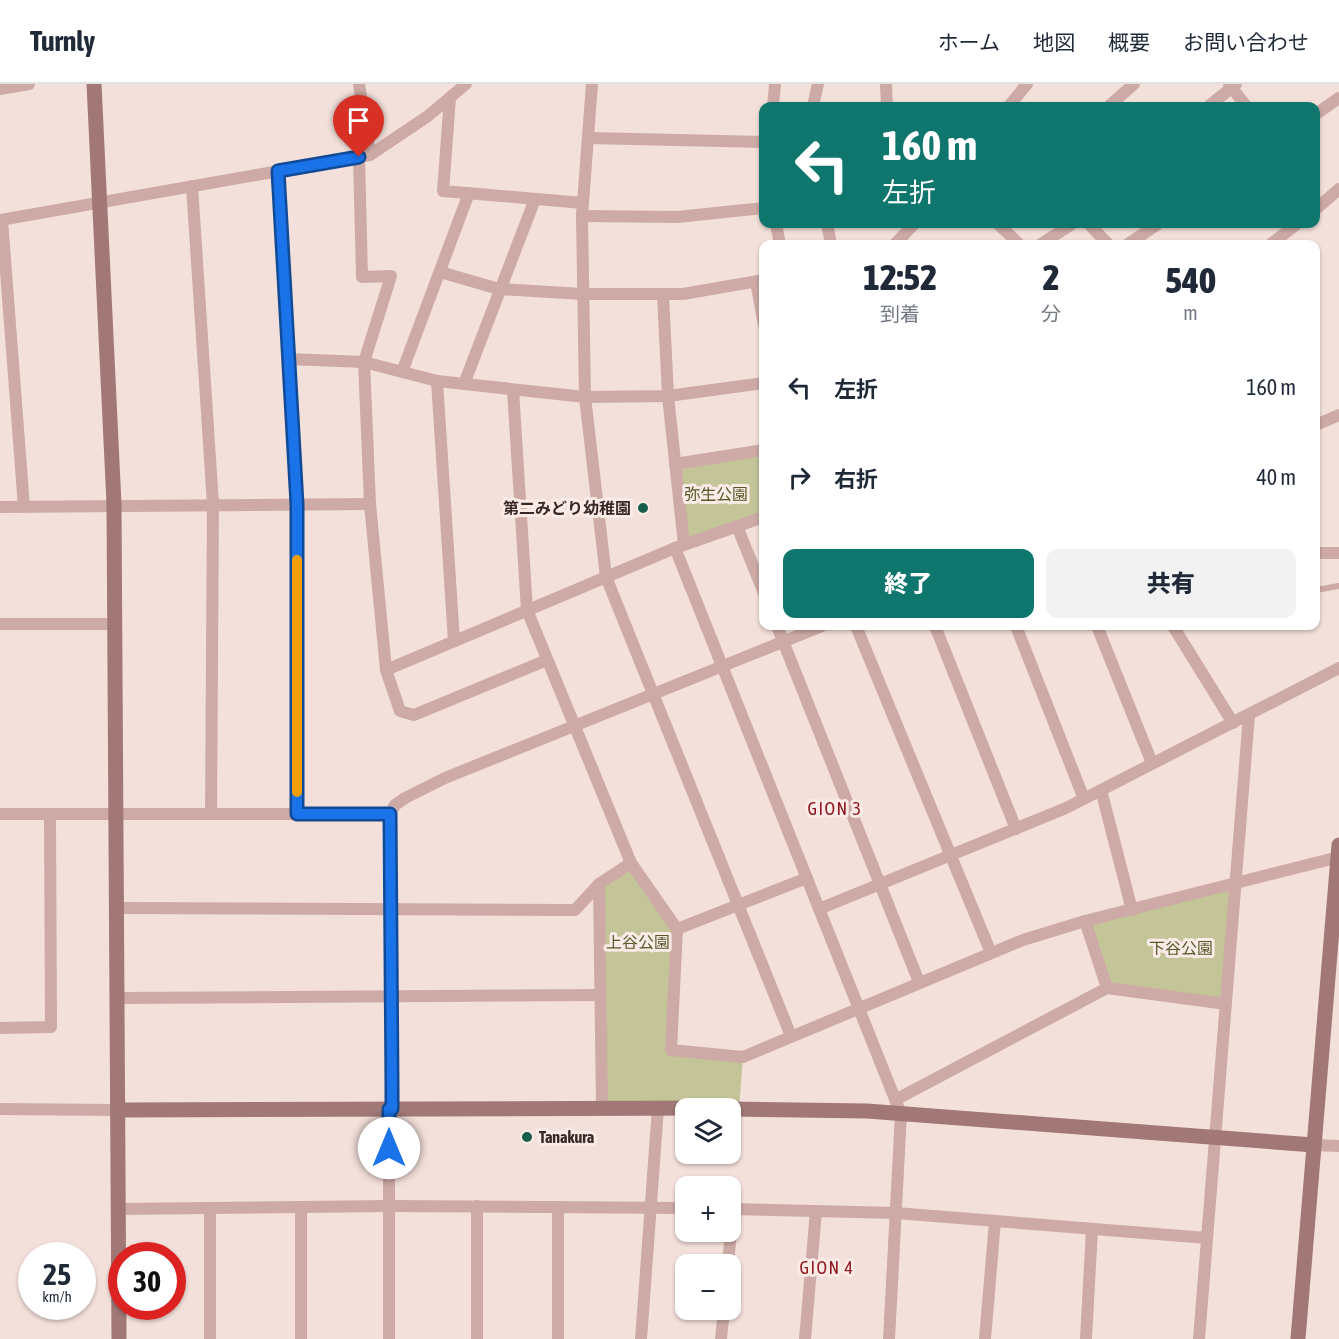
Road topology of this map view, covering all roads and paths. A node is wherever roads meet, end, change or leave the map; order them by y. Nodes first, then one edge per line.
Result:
1 (29, 84) edge
2 (94, 84) edge
3 (359, 84) edge
4 (466, 84) edge
5 (592, 84) edge
6 (775, 84) edge
7 (818, 84) edge
8 (886, 84) edge
9 (1026, 84) edge
10 (1134, 84) edge
11 (1232, 85) edge
12 (2, 87) edge
13 (450, 98) junction
14 (1339, 98) edge
15 (773, 102) edge
16 (814, 102) edge
17 (887, 102) edge
18 (1012, 102) edge
19 (1114, 102) edge
20 (1213, 102) edge
21 (1243, 102) edge
22 (1320, 111) edge
23 (589, 138) junction
24 (759, 142) edge
25 (364, 156) junction
26 (278, 171) junction
27 (192, 186) junction
28 (1339, 189) edge
29 (469, 193) junction
30 (535, 199) junction
31 (1320, 201) edge
32 (100, 202) junction
33 (583, 209) junction
34 (759, 209) edge
35 (1, 220) edge
36 (908, 228) edge
37 (1002, 228) edge
38 (1066, 228) edge
39 (1093, 228) edge
40 (1152, 228) edge
41 (1292, 228) edge
42 (898, 240) edge
43 (1015, 240) edge
44 (1047, 240) edge
45 (1104, 240) edge
46 (1134, 240) edge
47 (1276, 240) edge
48 (440, 272) junction
49 (759, 281) edge
50 (499, 289) junction
51 (584, 294) junction
52 (663, 295) junction
53 (288, 358) junction
54 (364, 362) junction
55 (402, 372) junction
56 (437, 381) junction
57 (464, 384) junction
58 (759, 384) edge
59 (513, 390) junction
60 (668, 396) junction
61 (585, 397) junction
62 (1339, 415) edge
63 (1320, 423) edge
64 (759, 451) edge
65 (675, 464) junction
66 (114, 504) junction
67 (213, 504) junction
68 (297, 504) junction
69 (370, 504) junction
70 (0, 507) edge
71 (24, 507) junction
72 (759, 519) edge
73 (737, 526) junction
74 (680, 547) junction
75 (1320, 553) edge
76 (1339, 553) edge
77 (606, 577) junction
78 (759, 581) edge
79 (1339, 586) edge
80 (1320, 589) edge
81 (526, 610) junction
82 (0, 624) edge
83 (115, 624) junction
84 (778, 630) edge
85 (812, 630) edge
86 (858, 630) edge
87 (937, 630) edge
88 (1018, 630) edge
89 (1099, 630) edge
90 (1175, 630) edge
91 (454, 641) junction
92 (783, 642) junction
93 (547, 660) junction
94 (722, 666) junction
95 (1339, 668) edge
96 (386, 670) junction
97 (653, 694) junction
98 (1249, 715) junction
99 (1233, 723) junction
100 (573, 727) junction
101 (1152, 762) junction
102 (1101, 790) junction
103 (1084, 799) junction
104 (0, 814) edge
105 (50, 814) junction
106 (116, 814) junction
107 (211, 814) junction
108 (297, 814) junction
109 (390, 814) junction
110 (1016, 829) junction
111 (1339, 853) edge
112 (951, 856) junction
113 (631, 863) junction
114 (807, 878) junction
115 (599, 884) junction
116 (880, 884) junction
117 (1236, 884) junction
118 (738, 905) junction
119 (117, 908) junction
120 (393, 908) junction
121 (819, 909) junction
122 (574, 910) junction
123 (1132, 910) junction
124 (599, 911) junction
125 (1085, 921) junction
126 (677, 929) junction
127 (991, 953) junction
128 (919, 982) junction
129 (1107, 988) junction
130 (600, 995) junction
131 (393, 997) junction
132 (117, 998) junction
133 (1226, 1004) junction
134 (858, 1007) junction
135 (0, 1028) edge
136 (791, 1036) junction
137 (898, 1107) junction
138 (602, 1108) junction
139 (658, 1108) junction
140 (675, 1108) edge
141 (0, 1109) edge
142 (391, 1109) junction
143 (741, 1109) edge
144 (118, 1110) junction
145 (1215, 1138) junction
146 (1314, 1145) junction
147 (1339, 1146) edge
148 (389, 1206) junction
149 (477, 1206) junction
150 (301, 1207) junction
151 (558, 1207) junction
152 (650, 1207) junction
153 (210, 1208) junction
154 (675, 1208) edge
155 (118, 1209) junction
156 (741, 1209) edge
157 (816, 1211) junction
158 (896, 1213) junction
159 (994, 1221) junction
160 (1092, 1229) junction
161 (1207, 1238) junction
162 (723, 1320) edge
163 (119, 1339) edge
164 (210, 1339) edge
165 (301, 1339) edge
166 (389, 1339) edge
167 (477, 1339) edge
168 (558, 1339) edge
169 (641, 1339) edge
170 (721, 1339) edge
171 (805, 1339) edge
172 (889, 1339) edge
173 (984, 1339) edge
174 (1086, 1339) edge
175 (1199, 1339) edge
176 (1298, 1339) edge

1 - 12 street
2 - 32 street
3 - 25 street
4 - 13 street
5 - 23 street
6 - 15 street
7 - 16 street
8 - 17 street
9 - 18 street
10 - 19 street
11 - 20 street
11 - 21 street
13 - 25 street
13 - 29 street
14 - 22 street
23 - 24 street
23 - 33 street
25 - 26 street
25 - 54 street
26 - 27 street
26 - 53 street
27 - 32 street
27 - 67 street
28 - 31 street
29 - 30 street
29 - 48 street
30 - 33 street
30 - 50 street
32 - 35 street
32 - 66 street
33 - 34 street
33 - 51 street
35 - 71 street
36 - 42 street
37 - 43 street
38 - 44 street
39 - 45 street
40 - 46 street
41 - 47 street
48 - 50 street
48 - 55 street
49 - 52 street
50 - 51 street
50 - 57 street
51 - 52 street
51 - 61 street
52 - 60 street
53 - 54 street
53 - 68 street
54 - 55 street
54 - 69 street
55 - 56 street
56 - 57 street
56 - 91 street
57 - 59 street
58 - 60 street
59 - 61 street
59 - 81 street
60 - 61 street
60 - 65 street
61 - 77 street
62 - 63 street
64 - 65 street
65 - 74 street
66 - 67 street
66 - 71 street
66 - 83 street
67 - 68 street
67 - 107 street
68 - 69 street
68 - 108 street
69 - 96 street
70 - 71 street
72 - 73 street
73 - 74 street
73 - 78 street
74 - 77 street
74 - 94 street
75 - 76 street
77 - 81 street
77 - 97 street
79 - 80 lane
81 - 91 street
81 - 93 street
82 - 83 street
83 - 106 street
84 - 92 street
85 - 92 street
86 - 112 street
87 - 110 street
88 - 103 street
89 - 101 street
90 - 99 street
91 - 96 street
92 - 94 street
92 - 116 street
93 - 96 street
93 - 100 street
94 - 97 street
94 - 114 street
95 - 98 street
97 - 100 street
97 - 118 street
98 - 99 street
98 - 117 street
99 - 101 street
100 - 109 street
100 - 113 street
101 - 102 street
102 - 103 street
102 - 123 street
103 - 110 street
104 - 105 street
105 - 106 street
105 - 135 street
106 - 107 street
106 - 119 street
107 - 108 street
108 - 109 street
109 - 120 street
110 - 112 street
111 - 117 street
111 - 146 street
112 - 116 street
112 - 127 street
113 - 115 street
113 - 126 street
114 - 118 street
114 - 121 street
115 - 122 street
115 - 124 street
116 - 121 street
116 - 128 street
117 - 123 street
117 - 133 street
118 - 126 street
118 - 136 street
119 - 120 street
119 - 132 street
120 - 122 street
120 - 131 street
121 - 134 street
122 - 124 street
123 - 125 street
124 - 130 street
125 - 127 street
125 - 129 street
126 - 136 street
127 - 128 street
128 - 134 street
129 - 133 street
129 - 137 street
130 - 131 street
130 - 138 street
131 - 132 street
131 - 142 street
132 - 144 street
133 - 145 street
134 - 136 street
134 - 137 street
137 - 143 street
137 - 145 street
137 - 158 street
138 - 139 street
138 - 142 street
139 - 140 street
139 - 152 street
141 - 144 street
142 - 144 street
142 - 148 street
144 - 155 street
145 - 146 street
145 - 161 street
146 - 147 street
146 - 176 street
148 - 149 street
148 - 150 street
148 - 166 street
149 - 151 street
149 - 167 street
150 - 153 street
150 - 165 street
151 - 152 street
151 - 168 street
152 - 154 street
152 - 169 street
153 - 155 street
153 - 164 street
155 - 163 street
156 - 157 street
157 - 158 street
157 - 171 street
158 - 159 street
158 - 172 street
159 - 160 street
159 - 173 street
160 - 161 street
160 - 174 street
161 - 175 street
162 - 170 street

